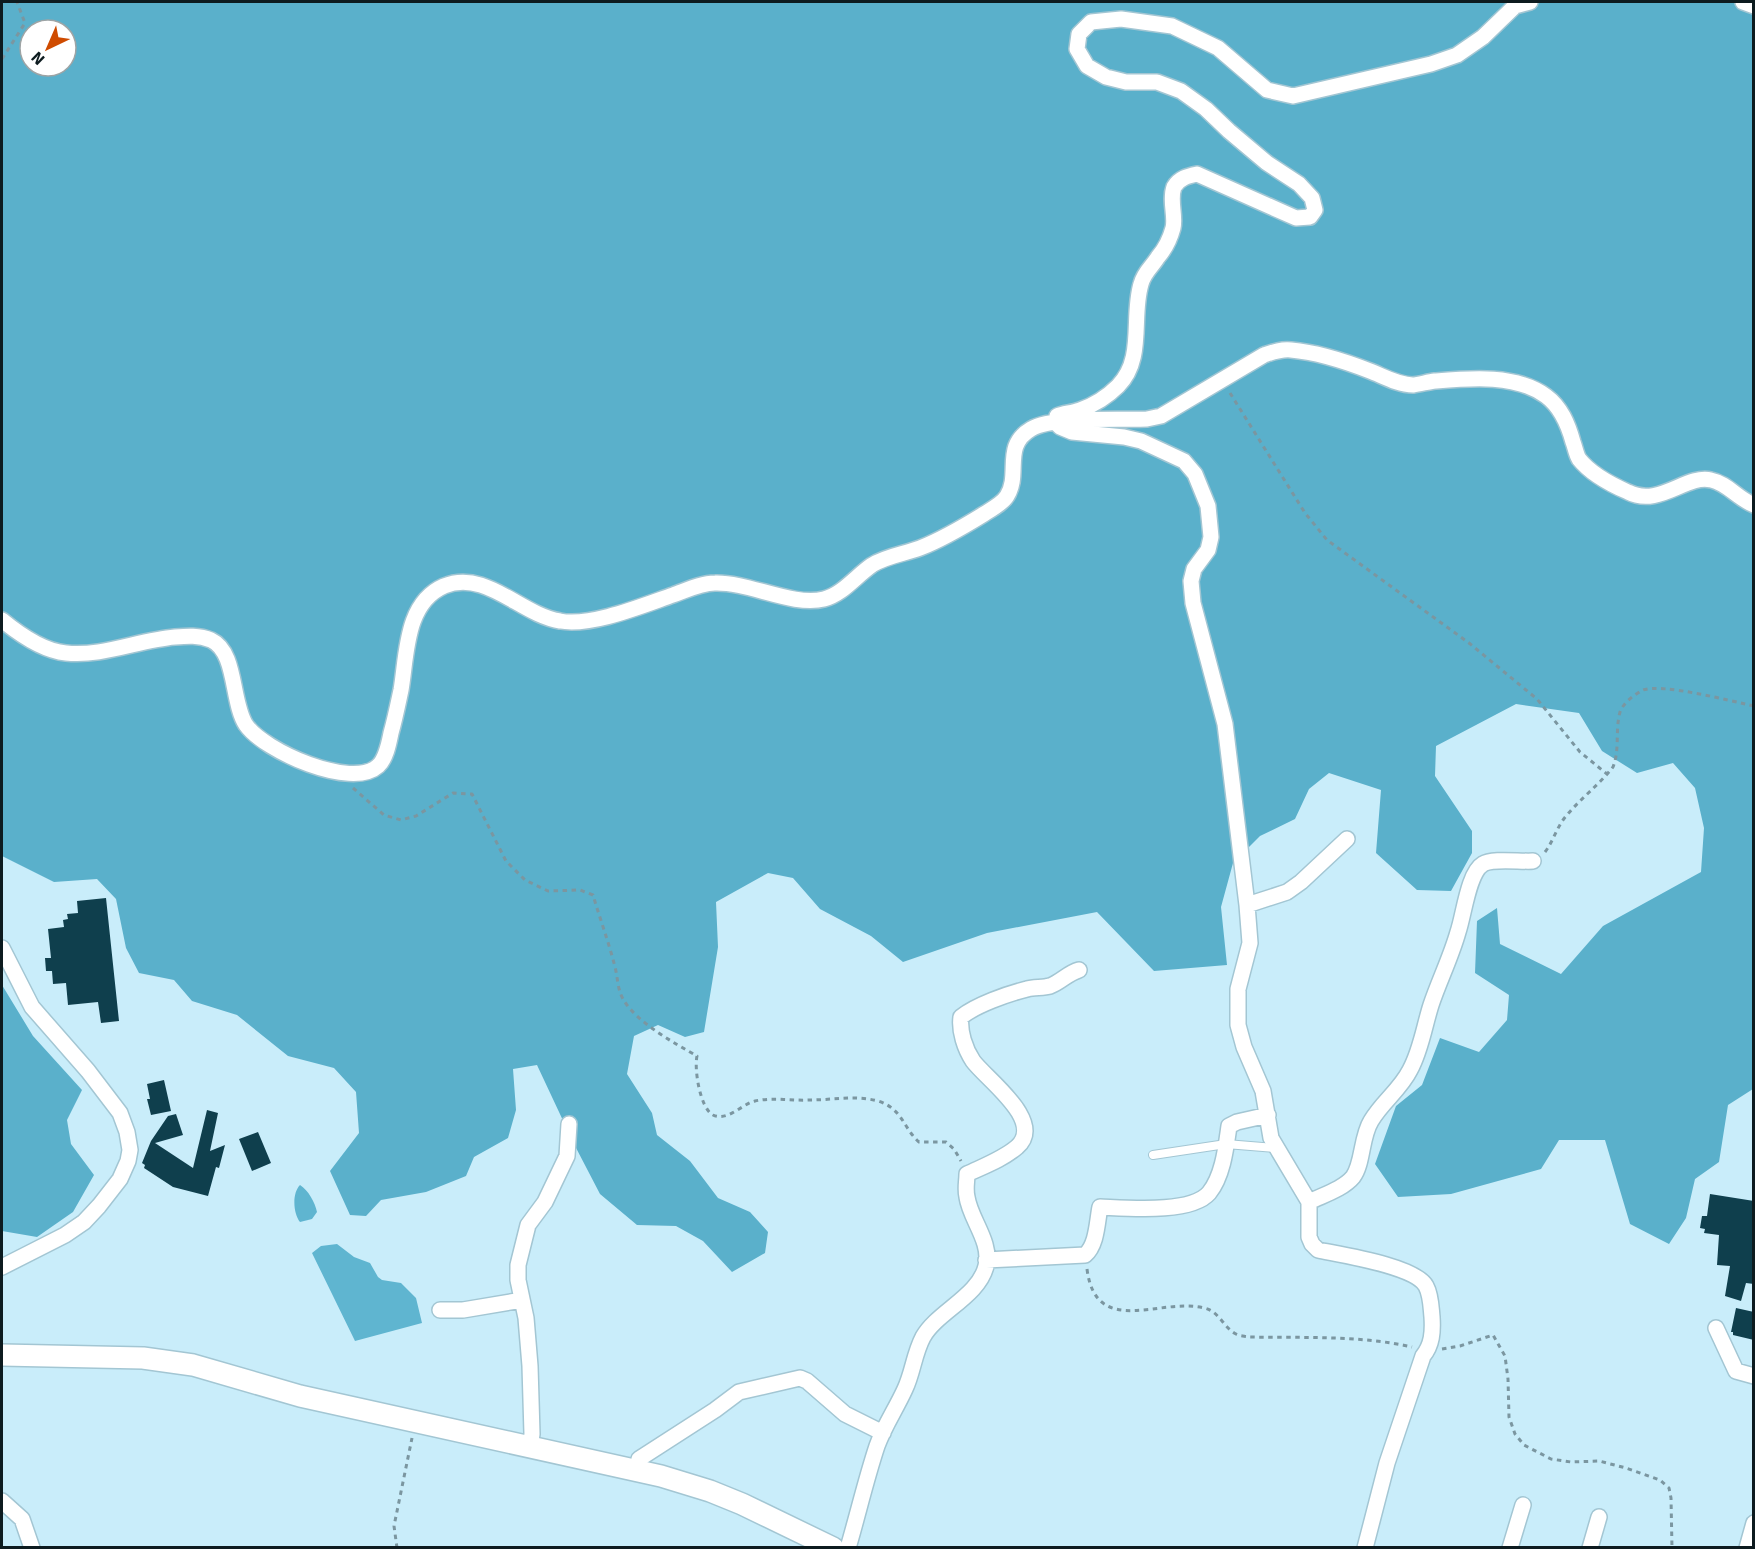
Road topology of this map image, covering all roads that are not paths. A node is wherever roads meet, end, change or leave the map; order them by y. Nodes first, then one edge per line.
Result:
1 (1530, 2) edge
2 (1743, 2) edge
3 (1754, 6) edge
4 (1053, 422) junction
5 (1754, 505) edge
6 (2, 620) edge
7 (1347, 839) dead end
8 (1533, 861) road end
9 (1247, 905) junction
10 (2, 948) edge
11 (1079, 970) dead end
12 (1268, 1115) junction
13 (569, 1124) dead end
14 (1226, 1144) junction
15 (1277, 1148) junction
16 (1153, 1155) dead end
17 (1309, 1202) junction
18 (986, 1260) junction
19 (2, 1267) edge
20 (522, 1300) junction
21 (440, 1310) dead end
22 (1716, 1328) dead end
23 (2, 1355) edge
24 (1754, 1376) edge
25 (883, 1433) junction
26 (530, 1447) junction
27 (637, 1471) junction
28 (2, 1500) edge
29 (1523, 1504) dead end
30 (1599, 1517) dead end
31 (1754, 1523) edge
32 (32, 1548) edge
33 (833, 1548) edge
34 (848, 1548) edge
35 (1365, 1548) edge
36 (1510, 1548) edge
37 (1590, 1548) edge
38 (1747, 1548) edge

1 - 4 street
2 - 3 street
4 - 5 street
4 - 6 street
4 - 9 street
7 - 9 street
8 - 17 street
9 - 12 street
10 - 19 street
11 - 18 street
12 - 14 street
12 - 15 street
13 - 20 street
14 - 15 lane
14 - 16 lane
14 - 18 street
15 - 17 street
17 - 35 street
18 - 25 street
20 - 21 street
20 - 26 street
22 - 24 street
23 - 26 street
25 - 27 street
25 - 34 street
26 - 27 street
27 - 33 street
28 - 32 street
29 - 36 street
30 - 37 street
31 - 38 street

